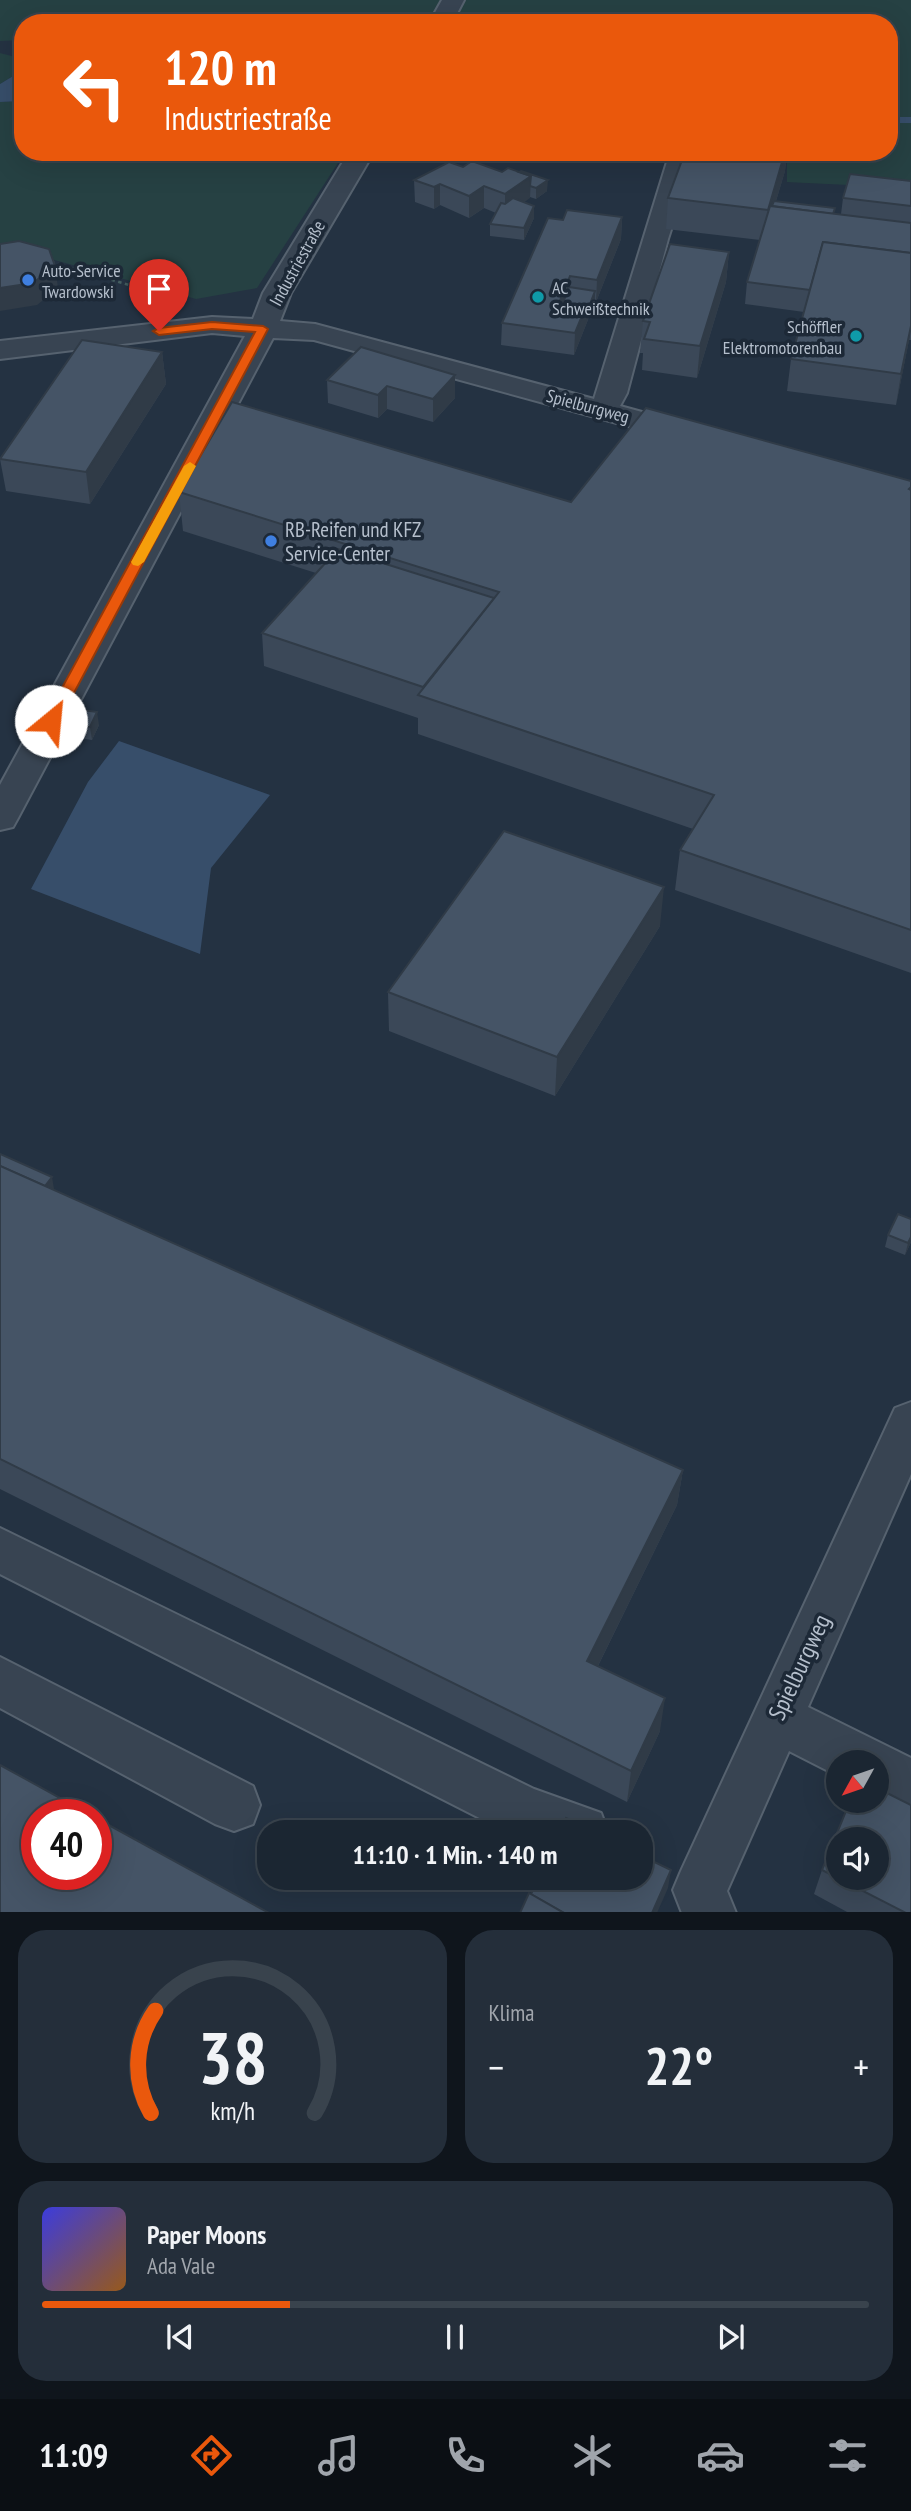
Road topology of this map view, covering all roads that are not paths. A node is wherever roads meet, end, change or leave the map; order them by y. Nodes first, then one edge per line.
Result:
1 (357, 161) edge
2 (680, 161) edge
3 (263, 329) junction
4 (0, 350) edge
5 (603, 410) junction
6 (710, 440) edge
7 (0, 818) edge
8 (911, 1422) edge
9 (0, 1550) edge
10 (0, 1681) edge
11 (776, 1718) junction
12 (841, 1750) edge
13 (889, 1774) edge
14 (911, 1785) edge
15 (234, 1805) dead end
16 (525, 1820) edge
17 (709, 1912) edge

1 - 3 street, Industriestraße
2 - 5 street
3 - 4 street, Industriestraße
3 - 5 street, Spielburgweg
3 - 7 street
5 - 6 street, Spielburgweg
8 - 11 street, Spielburgweg
9 - 16 street
10 - 15 street
11 - 12 street
11 - 17 street, Spielburgweg
13 - 14 street

